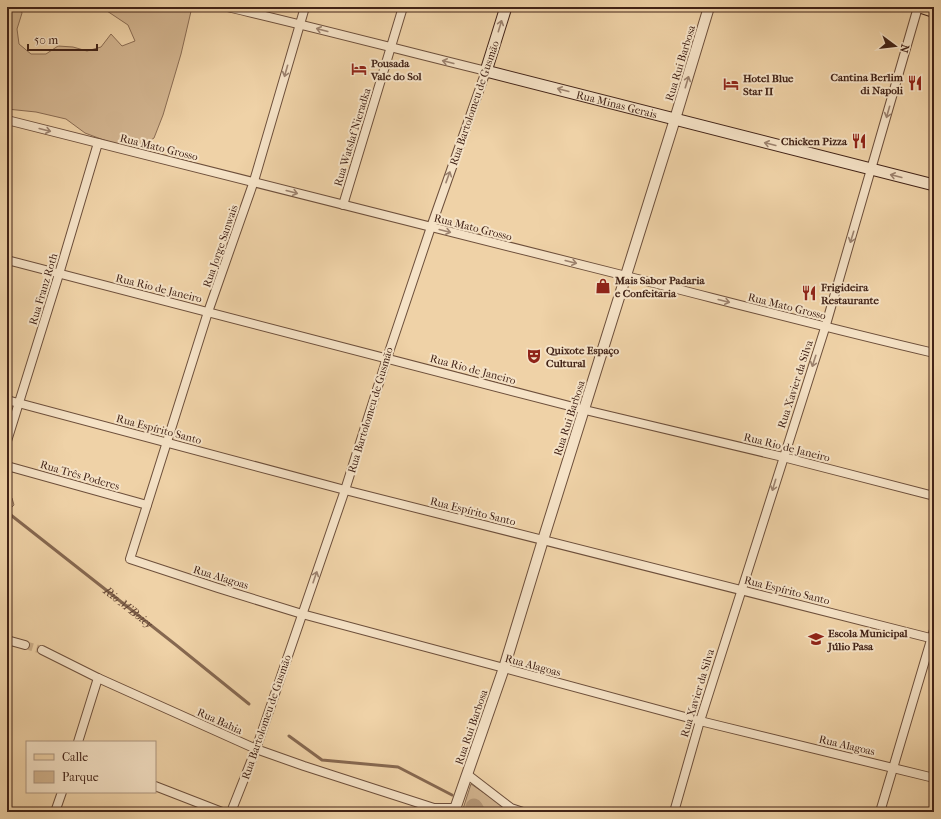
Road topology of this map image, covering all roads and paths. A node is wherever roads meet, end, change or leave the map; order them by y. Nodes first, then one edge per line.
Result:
1 (227, 7) edge
2 (305, 7) edge
3 (403, 7) edge
4 (506, 7) edge
5 (709, 7) edge
6 (918, 7) edge
7 (922, 7) edge
8 (934, 11) edge
9 (300, 24) junction
10 (390, 48) junction
11 (486, 71) junction
12 (675, 119) junction
13 (7, 120) edge
14 (98, 143) junction
15 (872, 170) junction
16 (254, 182) junction
17 (934, 185) edge
18 (343, 205) junction
19 (431, 227) junction
20 (7, 260) edge
21 (59, 274) junction
22 (626, 276) junction
23 (208, 312) junction
24 (825, 328) junction
25 (934, 353) edge
26 (387, 358) junction
27 (7, 400) edge
28 (19, 403) junction
29 (585, 410) junction
30 (7, 441) edge
31 (167, 442) junction
32 (782, 457) junction
33 (7, 466) edge
34 (346, 490) junction
35 (934, 496) edge
36 (147, 505) junction
37 (543, 540) junction
38 (130, 559) joint
39 (741, 590) junction
40 (302, 614) junction
41 (933, 636) edge
42 (7, 640) edge
43 (25, 645) tunnel mouth
44 (42, 650) tunnel mouth
45 (504, 668) junction
46 (98, 678) junction
47 (700, 721) junction
48 (78, 741) edge
49 (256, 749) junction
50 (893, 767) junction
51 (468, 775) junction
52 (934, 778) edge
53 (156, 786) edge
54 (62, 793) edge
55 (455, 810) edge
56 (55, 812) edge
57 (222, 812) edge
58 (231, 812) edge
59 (523, 812) edge
60 (674, 812) edge
61 (880, 812) edge

1 - 9 street, Rua Minas Gerais
2 - 9 street, Rua Jorge Sanwais
3 - 10 street, Rua Watslaf Nieradka
11 -> 4 main road, Rua Bartolomeu de Gusmão
12 -> 5 street, Rua Rui Barbosa
6 -> 15 street, Rua Xavier da Silva
7 - 8 main road
10 -> 9 street, Rua Minas Gerais
9 -> 16 street, Rua Jorge Sanwais
11 -> 10 street, Rua Minas Gerais
10 - 18 street, Rua Watslaf Nieradka
12 -> 11 main road, Rua Minas Gerais
19 -> 11 street, Rua Bartolomeu de Gusmão
15 -> 12 main road, Rua Minas Gerais
12 - 22 street, Rua Rui Barbosa
13 -> 14 street, Rua Mato Grosso
14 - 16 street, Rua Mato Grosso
14 - 21 street, Rua Franz Roth
17 -> 15 main road, Rua Minas Gerais
15 -> 24 street, Rua Xavier da Silva
16 -> 18 street, Rua Mato Grosso
16 - 23 street, Rua Jorge Sanwais
18 - 19 street, Rua Mato Grosso
19 -> 22 street, Rua Mato Grosso
19 - 26 street, Rua Bartolomeu de Gusmão
20 - 21 street, Rua Rio de Janeiro
21 - 23 street, Rua Rio de Janeiro
21 - 28 street, Rua Franz Roth
22 -> 24 street, Rua Mato Grosso
22 - 29 street, Rua Rui Barbosa
23 - 26 street, Rua Rio de Janeiro
23 - 31 street, Rua Jorge Sanwais
24 - 25 street, Rua Mato Grosso
24 -> 32 street, Rua Xavier da Silva
26 - 29 street, Rua Rio de Janeiro
26 - 34 street, Rua Bartolomeu de Gusmão
27 - 28 street, Rua Espírito Santo
28 - 30 street, Rua Franz Roth
28 - 31 street, Rua Espírito Santo
29 - 32 street, Rua Rio de Janeiro
29 - 37 street, Rua Rui Barbosa
31 - 34 street, Rua Espírito Santo
31 - 36 street, Rua Jorge Sanwais
32 - 35 street, Rua Rio de Janeiro
32 -> 39 street, Rua Xavier da Silva
33 - 36 street, Rua Três Poderes
34 - 37 street, Rua Espírito Santo
40 -> 34 street, Rua Bartolomeu de Gusmão
36 - 38 street, Rua Jorge Sanwais
37 - 39 street, Rua Espírito Santo
37 - 45 street, Rua Rui Barbosa
38 - 40 street, Rua Alagoas
39 - 41 street, Rua Espírito Santo
39 - 47 street, Rua Xavier da Silva
40 - 45 street, Rua Alagoas
40 - 49 street, Rua Bartolomeu de Gusmão
41 - 50 street
42 - 43 street
44 - 46 street, Rua Bahia
45 - 47 street, Rua Alagoas
45 - 51 street, Rua Rui Barbosa
46 - 48 street
46 - 49 street, Rua Bahia
47 - 50 street, Rua Alagoas
47 - 60 street, Rua Xavier da Silva
49 - 55 street, Rua Bahia
49 - 58 street, Rua Bartolomeu de Gusmão
50 - 52 street, Rua Alagoas
50 - 61 street
51 - 55 street, Rua Rui Barbosa
51 - 59 street
53 - 57 street
54 - 56 street

